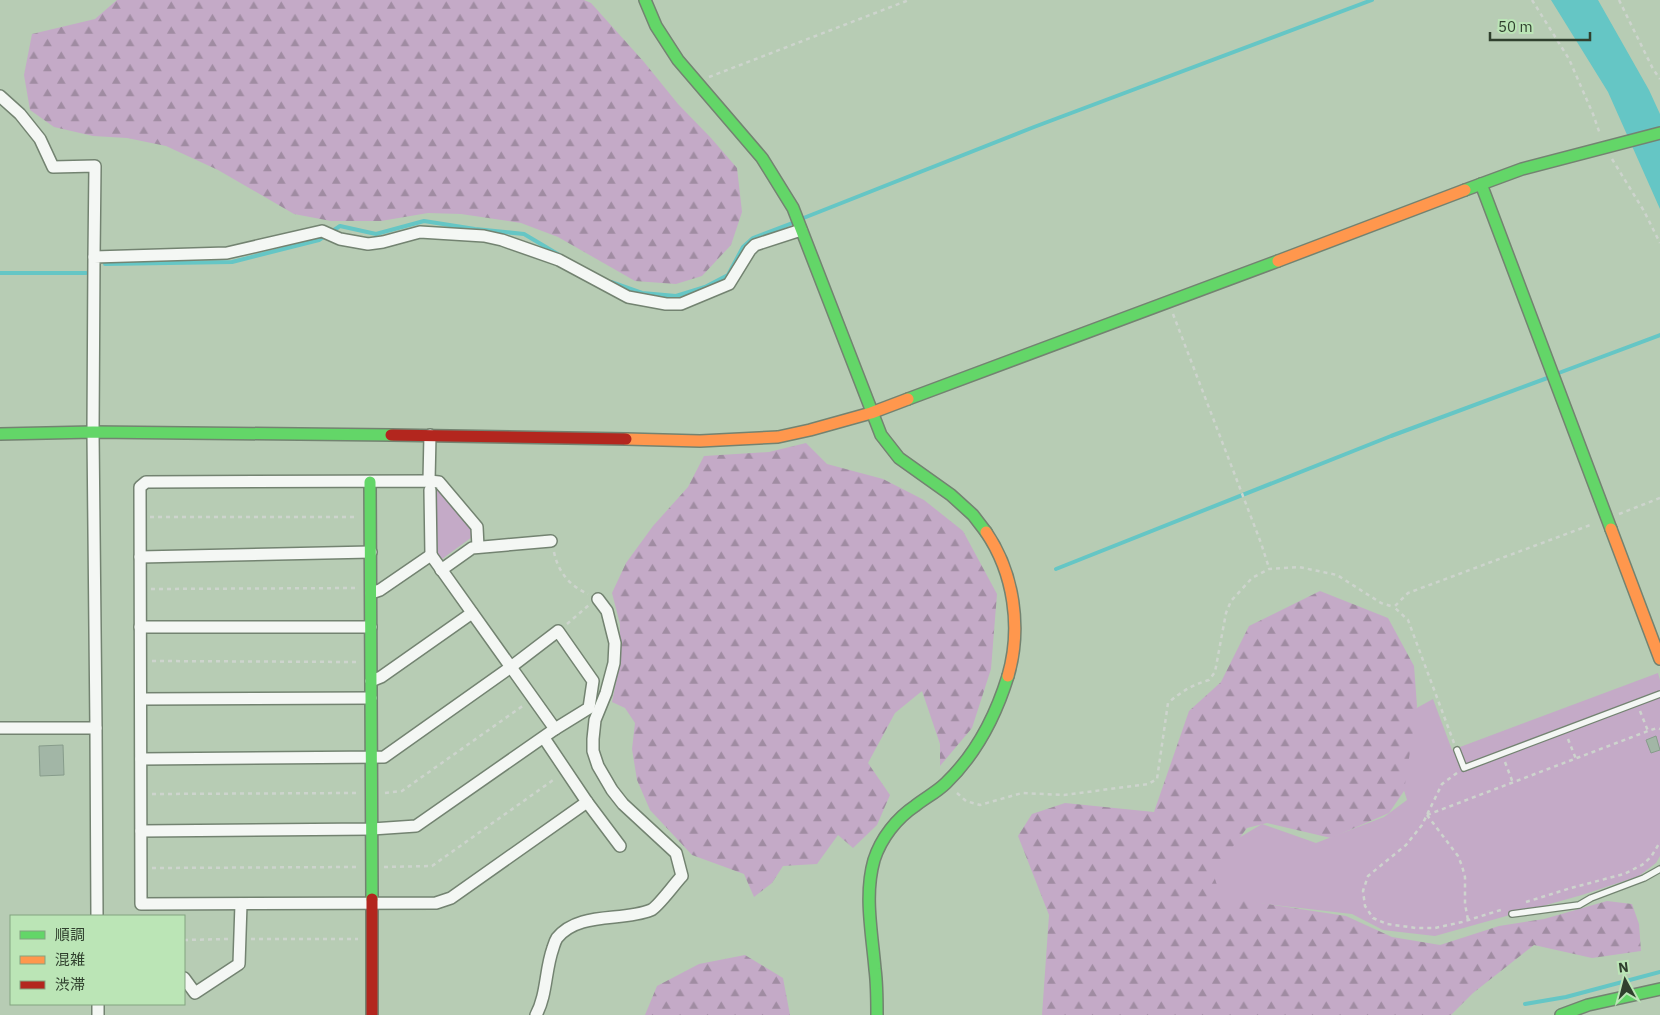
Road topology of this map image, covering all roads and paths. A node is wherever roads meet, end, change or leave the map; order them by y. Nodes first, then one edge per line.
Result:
1 (645, 0) edge
2 (909, 0) edge
3 (1532, 0) edge
4 (1618, 0) edge
5 (1660, 80) edge
6 (696, 82) junction
7 (0, 96) edge
8 (1660, 133) edge
9 (1608, 146) junction
10 (1481, 184) junction
11 (799, 223) junction
12 (1660, 243) edge
13 (94, 257) junction
14 (1168, 301) junction
15 (871, 413) junction
16 (93, 432) junction
17 (0, 434) edge
18 (430, 435) junction
19 (370, 482) junction
20 (429, 486) junction
21 (1660, 498) edge
22 (139, 517) junction
23 (362, 517) dead end
24 (1606, 519) junction
25 (551, 541) joint
26 (478, 547) junction
27 (371, 552) junction
28 (431, 555) junction
29 (140, 557) junction
30 (1269, 568) junction
31 (441, 570) junction
32 (140, 589) junction
33 (366, 590) junction
34 (598, 599) junction
35 (1394, 607) junction
36 (472, 613) junction
37 (371, 626) junction
38 (140, 627) junction
39 (558, 631) junction
40 (1660, 659) edge
41 (140, 661) junction
42 (362, 662) dead end
43 (511, 667) junction
44 (371, 681) junction
45 (1660, 694) edge
46 (371, 698) junction
47 (534, 698) junction
48 (141, 699) junction
49 (1637, 703) junction
50 (0, 728) edge
51 (96, 728) junction
52 (555, 729) junction
53 (1660, 729) edge
54 (1565, 730) junction
55 (1648, 731) junction
56 (544, 738) junction
57 (1457, 750) joint
58 (1502, 754) junction
59 (372, 757) junction
60 (141, 759) junction
61 (1576, 759) junction
62 (1464, 768) junction
63 (1513, 783) junction
64 (946, 784) junction
65 (372, 793) junction
66 (141, 794) junction
67 (587, 802) junction
68 (1426, 816) junction
69 (372, 829) junction
70 (141, 831) junction
71 (1660, 842) edge
72 (620, 846) dead end
73 (1660, 869) edge
74 (1524, 902) dead end
75 (372, 903) junction
76 (141, 904) junction
77 (241, 904) junction
78 (1505, 908) dead end
79 (1512, 914) dead end
80 (98, 915) edge
81 (144, 915) edge
82 (1468, 920) junction
83 (240, 939) junction
84 (362, 939) dead end
85 (185, 940) edge
86 (185, 979) edge
87 (1660, 988) edge
88 (372, 1015) edge
89 (536, 1015) edge
90 (877, 1015) edge
91 (1561, 1015) edge

1 - 6 street
2 - 6 path
3 - 9 path
4 - 5 path
6 - 11 street
7 - 13 street
8 - 9 street
9 - 10 street
9 - 12 path
10 - 14 street
10 - 24 street
11 - 13 street
11 - 15 street
13 - 16 street
14 - 15 street
14 - 30 path
15 - 18 street
15 - 64 street
16 - 17 street
16 - 18 street
16 - 51 street
18 - 20 street
19 - 20 street
19 - 22 street
19 - 27 street
20 - 26 street
20 - 28 street
21 - 24 path
22 - 23 path
22 - 29 street
24 - 35 path
24 - 40 street
25 - 26 street
25 - 34 path
26 - 31 street
27 - 29 street
27 - 33 street
28 - 31 street
28 - 33 street
29 - 32 street
30 - 35 path
30 - 64 path
31 - 36 street
32 - 33 path
32 - 38 street
33 - 37 street
34 - 39 path
34 - 89 street
35 - 57 path
36 - 43 street
36 - 44 street
37 - 38 street
37 - 44 street
38 - 41 street
39 - 43 street
39 - 52 street
41 - 42 path
41 - 48 street
43 - 47 street
43 - 59 street
44 - 46 street
45 - 49 lane
46 - 48 street
46 - 59 street
47 - 52 street
47 - 65 path
48 - 60 street
49 - 54 lane
49 - 55 path
50 - 51 street
51 - 80 street
52 - 56 street
53 - 55 path
54 - 58 lane
54 - 61 path
55 - 61 path
56 - 67 street
56 - 69 street
57 - 62 lane
58 - 62 lane
58 - 63 path
59 - 60 street
59 - 65 street
60 - 66 street
61 - 63 path
62 - 68 path
63 - 68 path
64 - 90 street
65 - 66 path
65 - 69 street
66 - 70 street
67 - 72 street
67 - 75 street
68 - 82 path
68 - 82 path
69 - 70 street
69 - 75 street
70 - 76 street
71 - 74 path
73 - 79 lane
75 - 77 street
75 - 88 street
76 - 77 street
76 - 81 street
77 - 83 street
78 - 82 path
83 - 84 path
83 - 85 path
83 - 86 street
87 - 91 street

